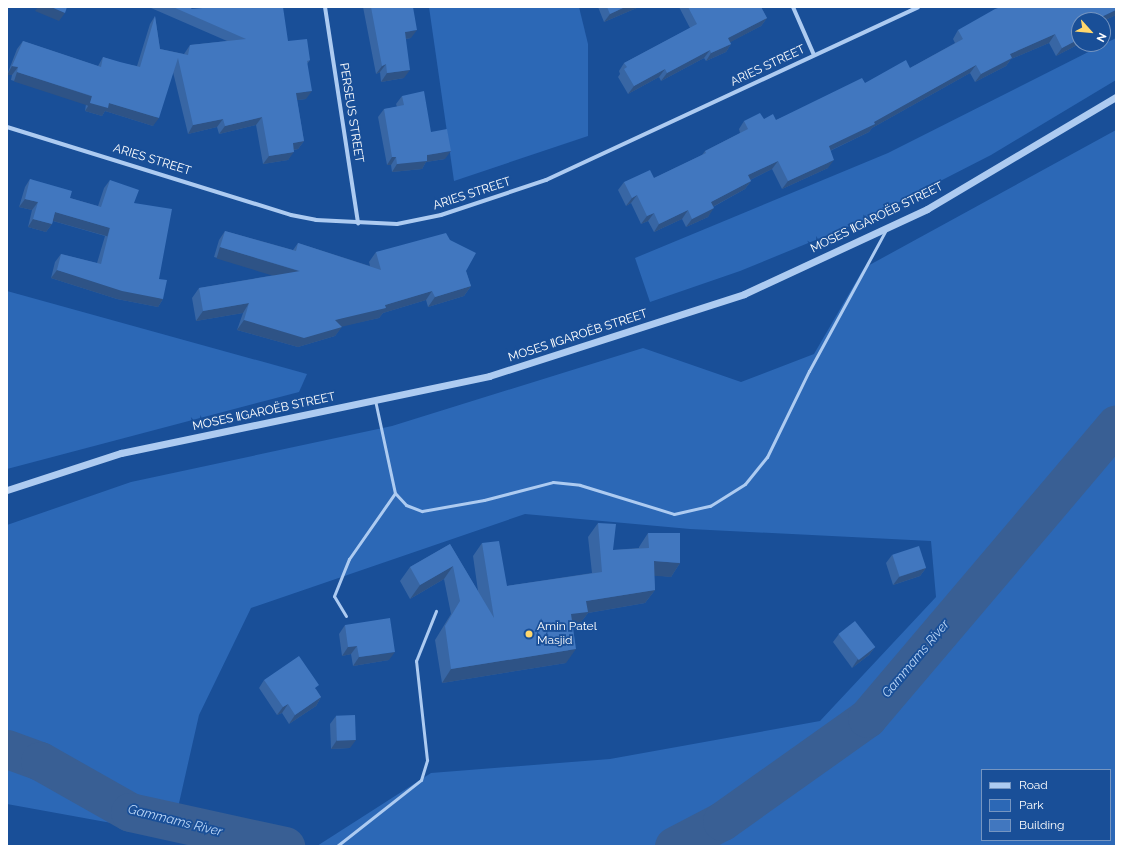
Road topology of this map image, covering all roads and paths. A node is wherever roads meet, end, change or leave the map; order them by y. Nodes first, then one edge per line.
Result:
1 (325, 7) edge
2 (792, 7) edge
3 (918, 7) edge
4 (814, 55) junction
5 (1116, 97) edge
6 (7, 127) edge
7 (358, 223) junction
8 (888, 227) junction
9 (375, 400) junction
10 (7, 490) edge
11 (395, 493) junction
12 (436, 611) dead end
13 (346, 616) dead end
14 (337, 846) edge

1 - 7 street, PERSEUS STREET
2 - 4 street
3 - 4 street, ARIES STREET
4 - 7 street, ARIES STREET
5 - 8 street, MOSES ǁGAROËB STREET
6 - 7 street, ARIES STREET
8 - 9 street, MOSES ǁGAROËB STREET
8 - 11 lane
9 - 10 street, MOSES ǁGAROËB STREET
9 - 11 lane
11 - 13 lane
12 - 14 lane

